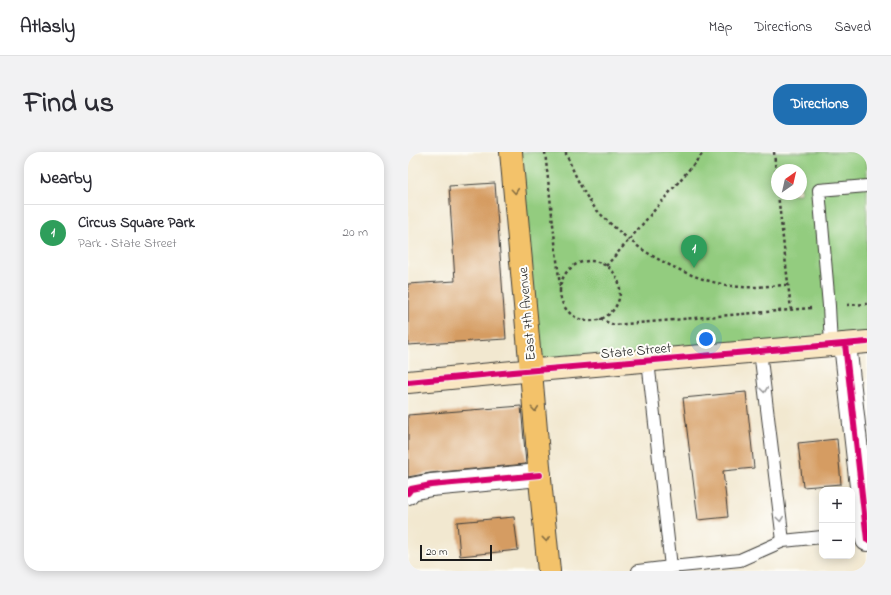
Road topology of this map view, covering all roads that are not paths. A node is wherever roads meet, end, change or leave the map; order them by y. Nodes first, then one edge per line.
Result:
1 (511, 152) edge
2 (867, 186) edge
3 (867, 342) edge
4 (838, 344) junction
5 (760, 351) junction
6 (648, 361) junction
7 (532, 371) junction
8 (408, 382) edge
9 (540, 475) junction
10 (408, 492) edge
11 (862, 536) edge
12 (819, 537) edge
13 (783, 541) junction
14 (671, 567) junction
15 (549, 571) edge
16 (638, 571) edge

1 -> 7 main road, East 7th Avenue
2 - 4 lane
3 - 4 street, State Street
4 - 5 street, State Street
4 - 11 street
5 - 6 street, State Street
5 -> 13 lane
6 - 7 street, State Street
6 - 14 lane
7 - 8 street, State Street
7 -> 9 main road, East 7th Avenue
9 - 10 street
9 -> 15 main road, East 7th Avenue
12 - 13 lane
13 - 14 lane
14 - 16 lane

